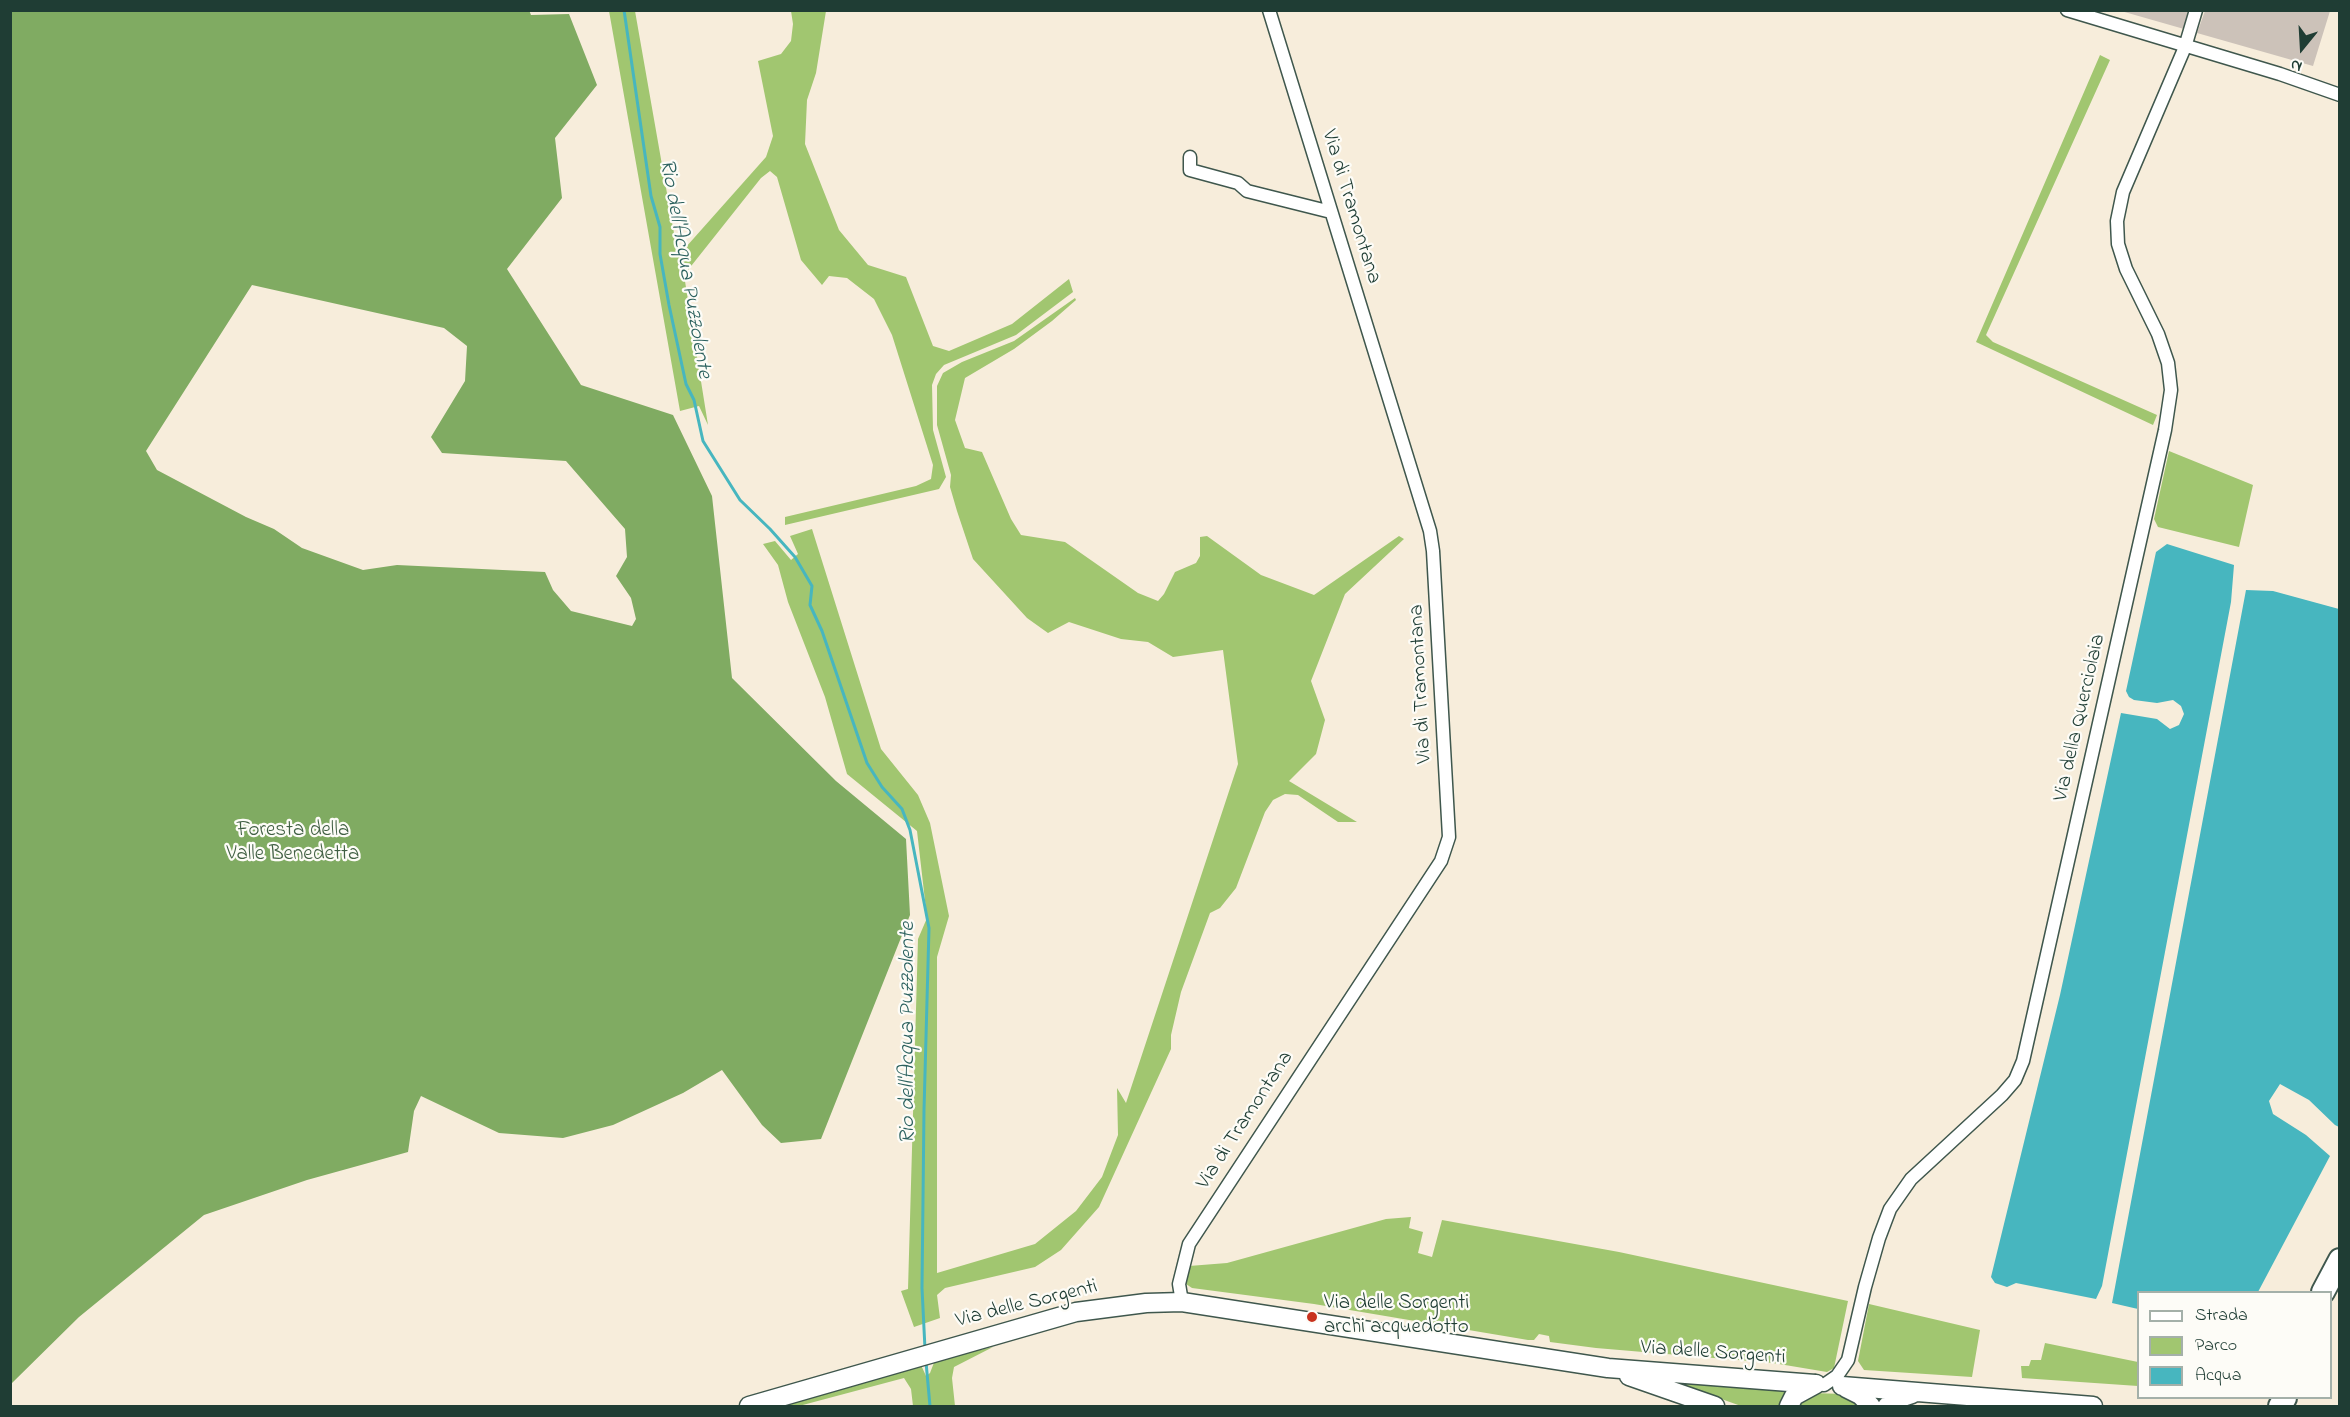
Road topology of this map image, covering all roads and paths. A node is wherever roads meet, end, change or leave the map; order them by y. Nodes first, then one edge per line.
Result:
1 (1269, 10) edge
2 (2067, 10) edge
3 (2196, 10) edge
4 (2185, 47) junction
5 (2340, 95) edge
6 (1190, 157) dead end
7 (1331, 212) junction
8 (2340, 1260) edge
9 (2340, 1286) edge
10 (2324, 1291) edge
11 (2332, 1301) edge
12 (1182, 1302) junction
13 (1848, 1360) junction
14 (1608, 1368) junction
15 (1827, 1385) junction
16 (1866, 1389) junction
17 (1914, 1393) junction
18 (749, 1407) edge
19 (1715, 1407) edge
20 (1789, 1407) edge
21 (1871, 1407) edge
22 (1887, 1407) edge
23 (2093, 1407) edge

1 - 7 street, Via di Tramontana
2 - 4 street
3 - 4 street, Via della Querciolaia
4 - 5 street
4 - 13 street, Via della Querciolaia
6 - 7 street
7 - 12 street, Via di Tramontana
8 - 10 highway
9 - 11 highway
12 - 14 main road, Via delle Sorgenti
12 - 18 main road, Via delle Sorgenti
13 - 15 street, Via della Querciolaia
13 - 16 street
14 - 15 main road, Via delle Sorgenti
14 - 19 main road, Via delle Sorgenti
15 - 16 main road, Via delle Sorgenti
15 - 20 main road, Via delle Sorgenti
15 - 21 main road, Via delle Sorgenti
16 - 17 main road, Via delle Sorgenti
17 - 22 main road
17 - 23 main road, Via delle Sorgenti

